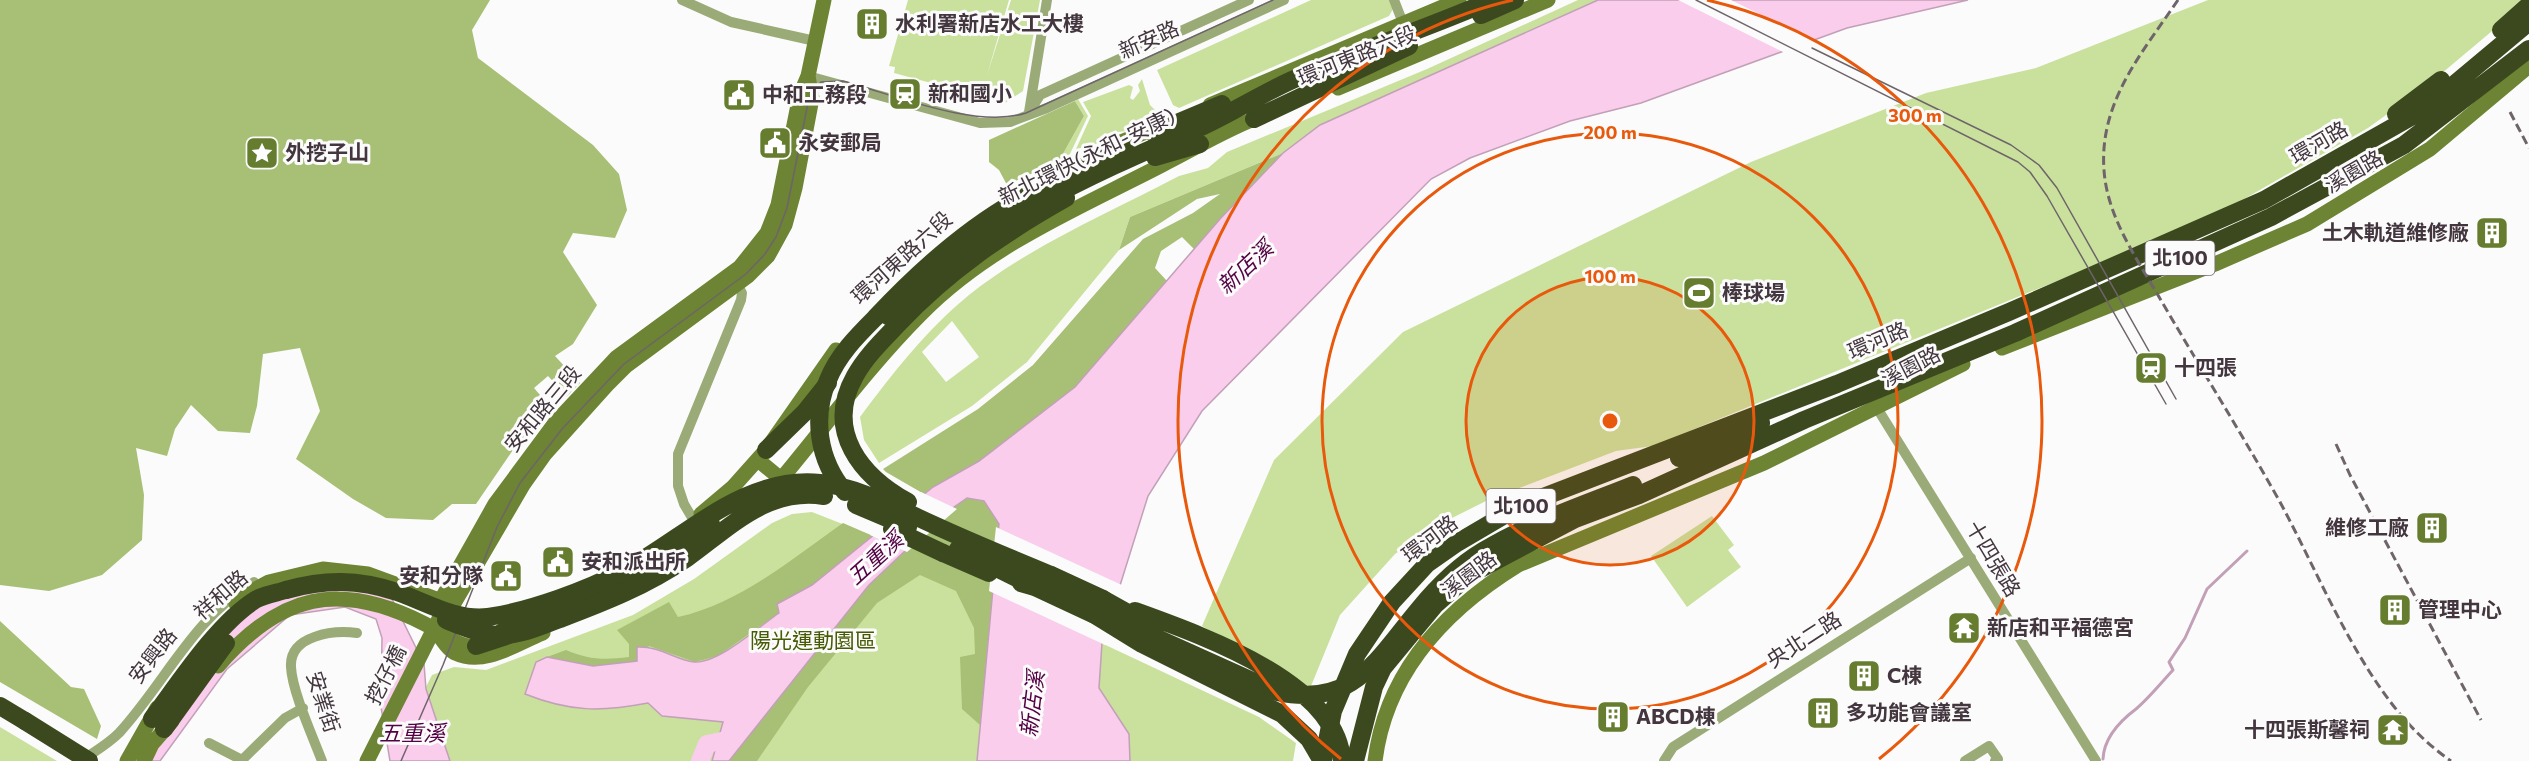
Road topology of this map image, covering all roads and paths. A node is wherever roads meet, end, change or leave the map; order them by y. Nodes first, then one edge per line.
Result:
1 (682, 0) edge
2 (824, 0) edge
3 (1047, 0) edge
4 (1249, 0) edge
5 (1284, 0) edge
6 (1394, 0) edge
7 (1460, 0) edge
8 (1492, 0) edge
9 (1515, 0) edge
10 (1540, 1) edge
11 (2529, 5) edge
12 (1445, 18) junction
13 (2529, 22) edge
14 (1403, 23) junction
15 (815, 41) junction
16 (2529, 49) edge
17 (2529, 66) edge
18 (808, 76) junction
19 (1289, 82) junction
20 (1029, 114) junction
21 (1254, 119) junction
22 (1200, 144) junction
23 (2320, 169) junction
24 (734, 278) junction
25 (1837, 384) junction
26 (1877, 408) junction
27 (1804, 420) junction
28 (762, 455) junction
29 (781, 479) junction
30 (1633, 481) junction
31 (745, 505) junction
32 (694, 521) junction
33 (1971, 558) junction
34 (1051, 575) junction
35 (1035, 587) junction
36 (287, 588) junction
37 (416, 590) junction
38 (1099, 607) junction
39 (406, 616) junction
40 (439, 618) junction
41 (544, 618) junction
42 (357, 633) dead end
43 (534, 636) junction
44 (476, 646) junction
45 (0, 706) edge
46 (303, 708) junction
47 (151, 720) junction
48 (209, 743) dead end
49 (152, 744) junction
50 (81, 761) edge
51 (89, 761) edge
52 (127, 761) edge
53 (144, 761) edge
54 (151, 761) edge
55 (322, 761) edge
56 (366, 761) edge
57 (1322, 761) edge
58 (1342, 761) edge
59 (1355, 761) edge
60 (1375, 761) edge
61 (1664, 761) edge
62 (1965, 761) edge
63 (1995, 761) edge
64 (2096, 761) edge

1 - 15 street
2 - 15 main road, 安和路三段
3 - 20 street
4 - 20 street, 新安路
5 - 20 street, 新安路
6 - 14 street
7 - 12 highway
7 - 14 main road, 環河東路六段
8 - 12 highway, 新北環快(永和-安康)
9 - 21 highway
10 - 21 main road, 環河東路六段
11 - 23 highway
12 - 19 highway, 新北環快(永和-安康)
13 - 23 highway, 環河路 / 北100
14 - 28 main road, 環河東路六段
15 - 18 main road, 安和路三段
16 - 27 highway, 環河路 / 北100
17 - 26 main road, 溪園路
18 - 20 street, 新安路
18 - 24 main road, 安和路三段
19 - 28 highway, 新北環快(永和-安康)
19 - 35 highway, bridge
21 - 22 main road, 環河東路六段
22 - 29 main road, 環河東路六段
22 - 34 highway, bridge
23 - 25 highway, 環河路 / 北100
24 - 32 street
24 - 40 main road, 安和路三段
25 - 30 highway
25 - 57 highway, 環河路 / 北100
26 - 33 street, 十四張路
26 - 60 main road, 溪園路
27 - 30 highway
27 - 59 highway, 環河路 / 北100
28 - 29 main road
28 - 32 main road, 環河東路六段
29 - 43 main road, 環河東路六段
30 - 38 highway, bridge
31 - 34 highway, bridge
31 - 35 highway, bridge
31 - 36 highway, bridge
31 - 41 highway, bridge
32 - 40 main road, 環河東路六段
33 - 61 street, 央北二路
33 - 64 street, 十四張路
34 - 38 highway
35 - 38 highway
36 - 37 main road
36 - 47 highway
37 - 39 main road
37 - 40 main road
38 - 57 highway, bridge
38 - 58 highway, bridge
39 - 40 main road
39 - 47 main road
40 - 41 highway
40 - 43 main road, 環河東路六段
40 - 44 main road, 環河東路六段
40 - 56 main road, 挖仔橋
41 - 44 highway
42 - 46 street, 安業街
43 - 44 main road, 環河東路六段
45 - 51 highway, bridge
46 - 48 street
46 - 55 street, 安業街
47 - 49 main road
47 - 50 street, 安興路
47 - 52 main road
49 - 53 main road
49 - 54 main road
62 - 63 street

